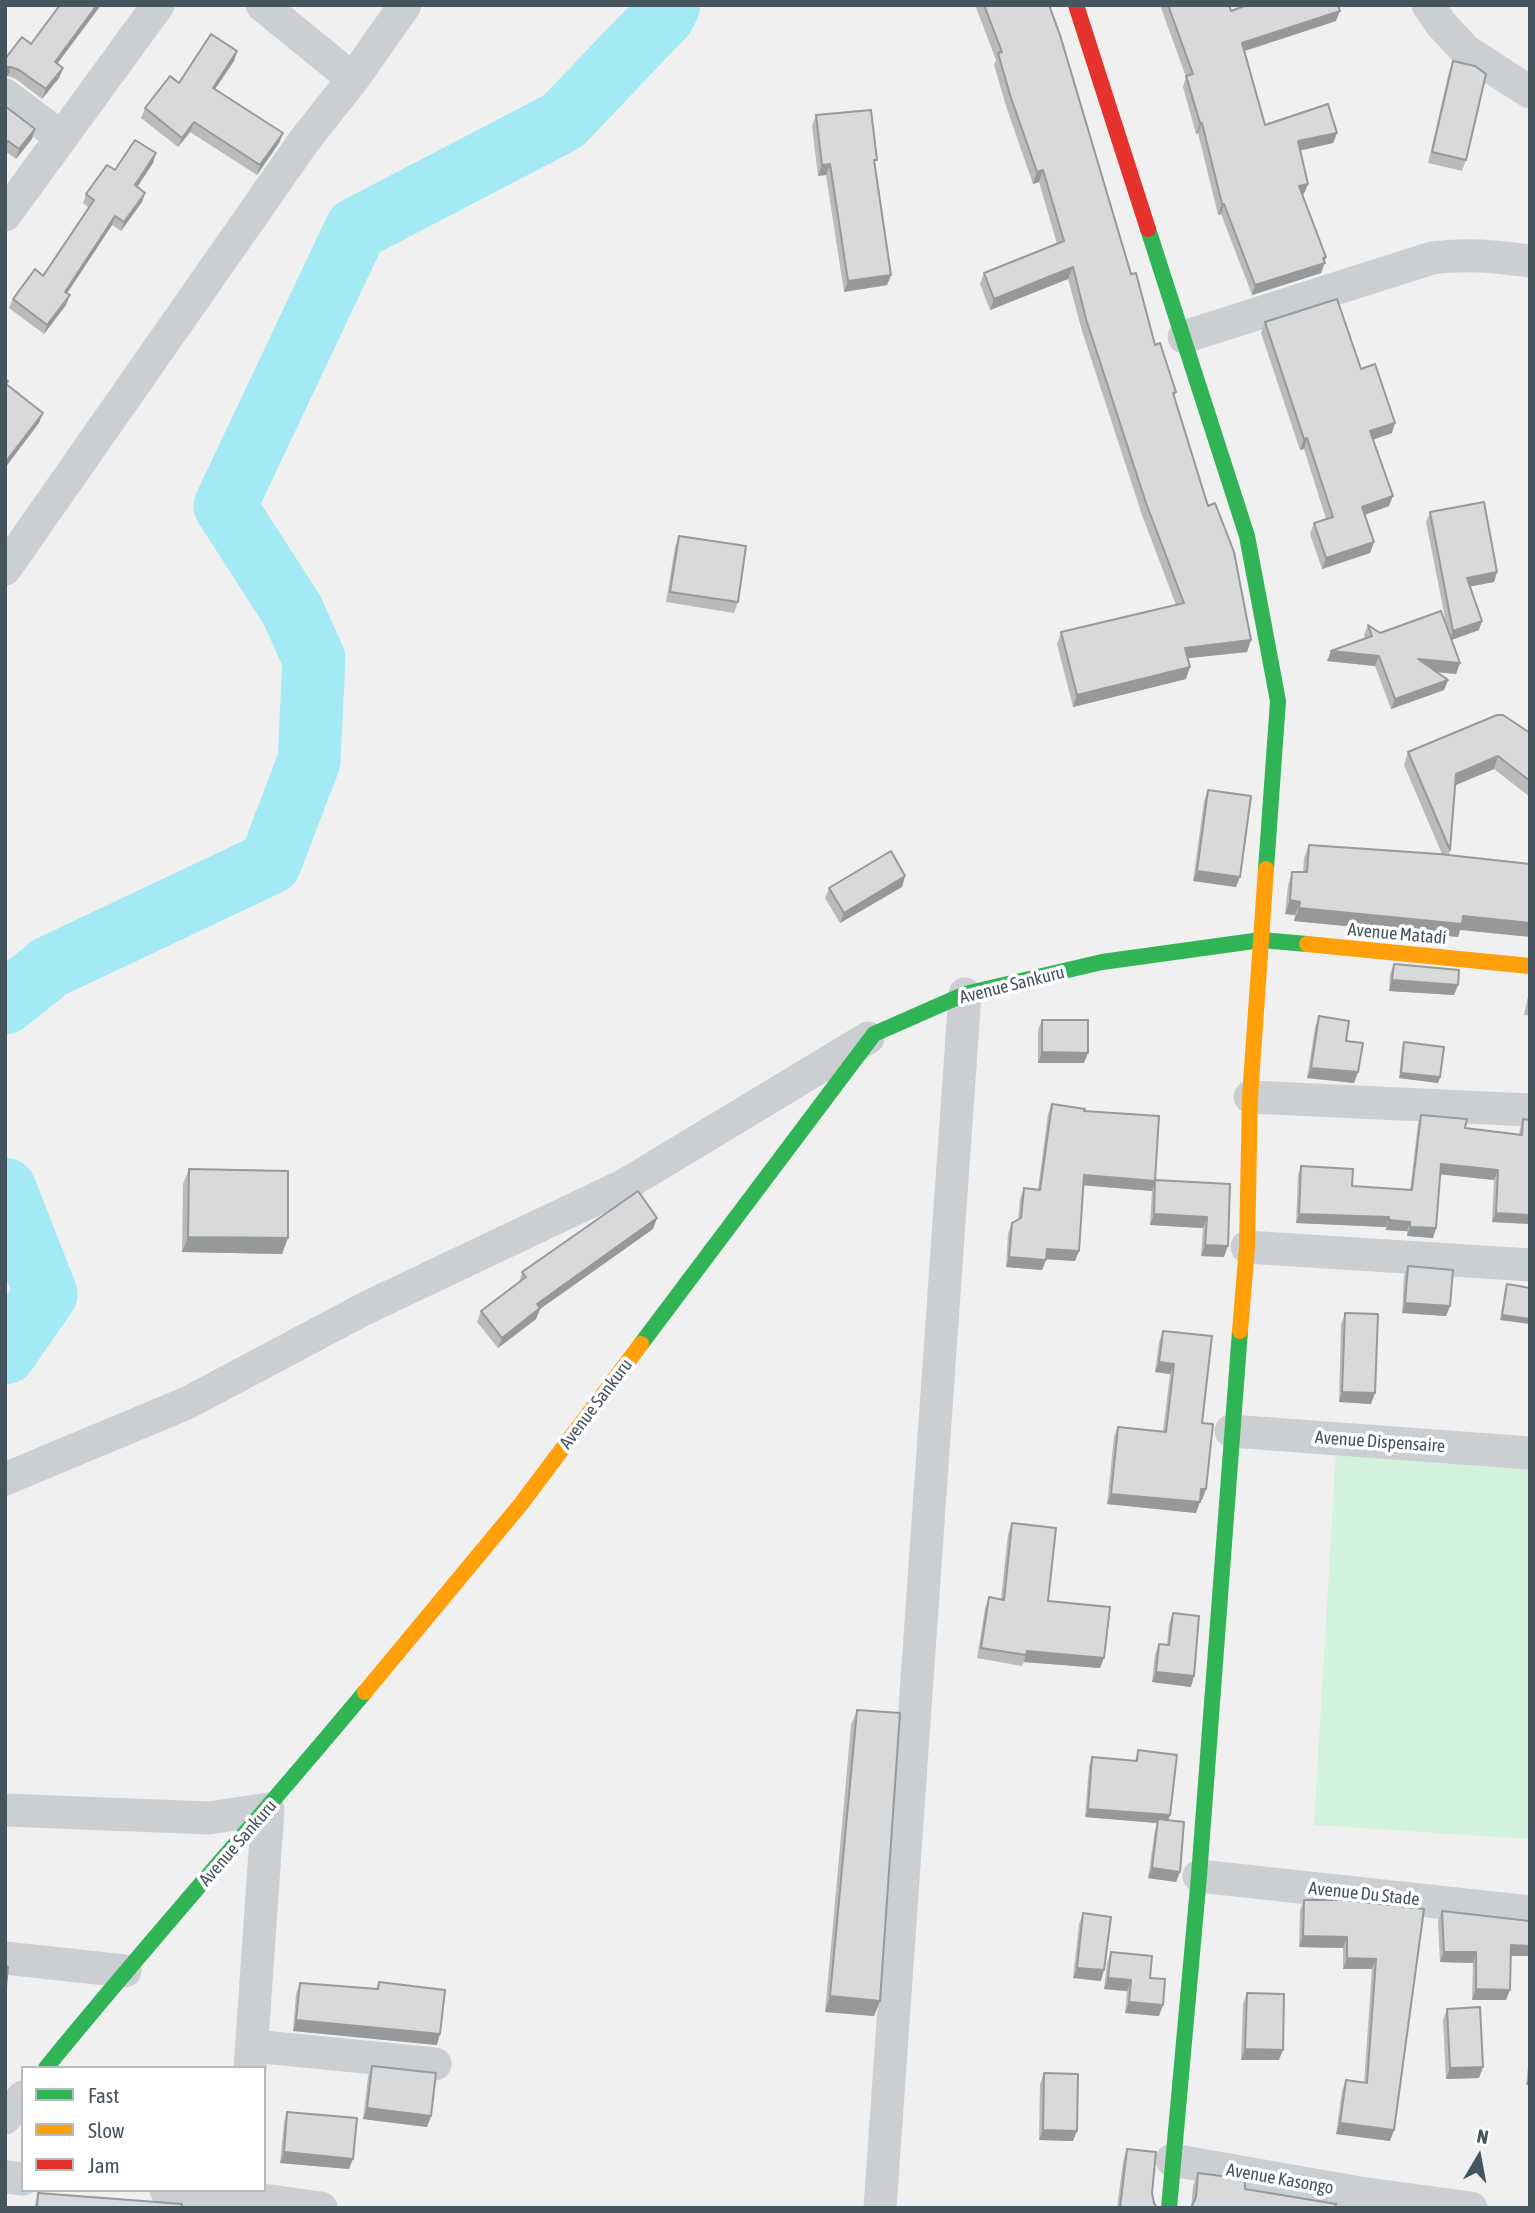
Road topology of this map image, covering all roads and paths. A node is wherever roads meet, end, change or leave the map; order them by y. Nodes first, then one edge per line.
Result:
1 (158, 5) edge
2 (262, 5) edge
3 (405, 5) edge
4 (1076, 5) edge
5 (1428, 5) edge
6 (353, 79) junction
7 (1530, 92) edge
8 (5, 95) edge
9 (61, 137) junction
10 (5, 215) edge
11 (1530, 261) edge
12 (1184, 337) junction
13 (5, 569) edge
14 (1261, 940) junction
15 (1530, 966) edge
16 (965, 995) junction
17 (874, 1034) junction
18 (1250, 1097) junction
19 (1530, 1110) edge
20 (1247, 1247) junction
21 (1530, 1265) edge
22 (1231, 1430) junction
23 (1530, 1453) edge
24 (5, 1479) edge
25 (268, 1809) junction
26 (5, 1810) edge
27 (1199, 1876) junction
28 (1530, 1912) edge
29 (5, 1958) edge
30 (125, 1970) junction
31 (251, 2057) edge
32 (435, 2064) dead end
33 (48, 2066) edge
34 (21, 2099) edge
35 (5, 2118) edge
36 (1172, 2160) junction
37 (183, 2192) edge
38 (234, 2198) edge
39 (1360, 2200) edge
40 (321, 2208) edge
41 (880, 2208) edge
42 (1169, 2208) edge
43 (1471, 2208) edge

1 - 9 street
2 - 6 street
3 - 6 street
4 - 12 street
5 - 7 street
6 - 13 street
8 - 9 street
9 - 10 street
11 - 12 street
12 - 14 street
14 - 15 street, Avenue Matadi
14 - 16 street, Avenue Sankuru
14 - 18 street
16 - 17 street, Avenue Sankuru
16 - 41 street
17 - 24 street
17 - 25 street, Avenue Sankuru
18 - 19 street
18 - 20 street
20 - 21 street
20 - 22 street
22 - 23 street, Avenue Dispensaire
22 - 27 street
25 - 26 street
25 - 30 street, Avenue Sankuru
25 - 31 street
27 - 28 street, Avenue Du Stade
27 - 36 street
29 - 30 street
30 - 33 street, Avenue Sankuru
31 - 32 street
34 - 35 street
36 - 39 street, Avenue Kasongo
36 - 42 street
37 - 38 street
38 - 40 street
39 - 43 street, Avenue Kasongo

